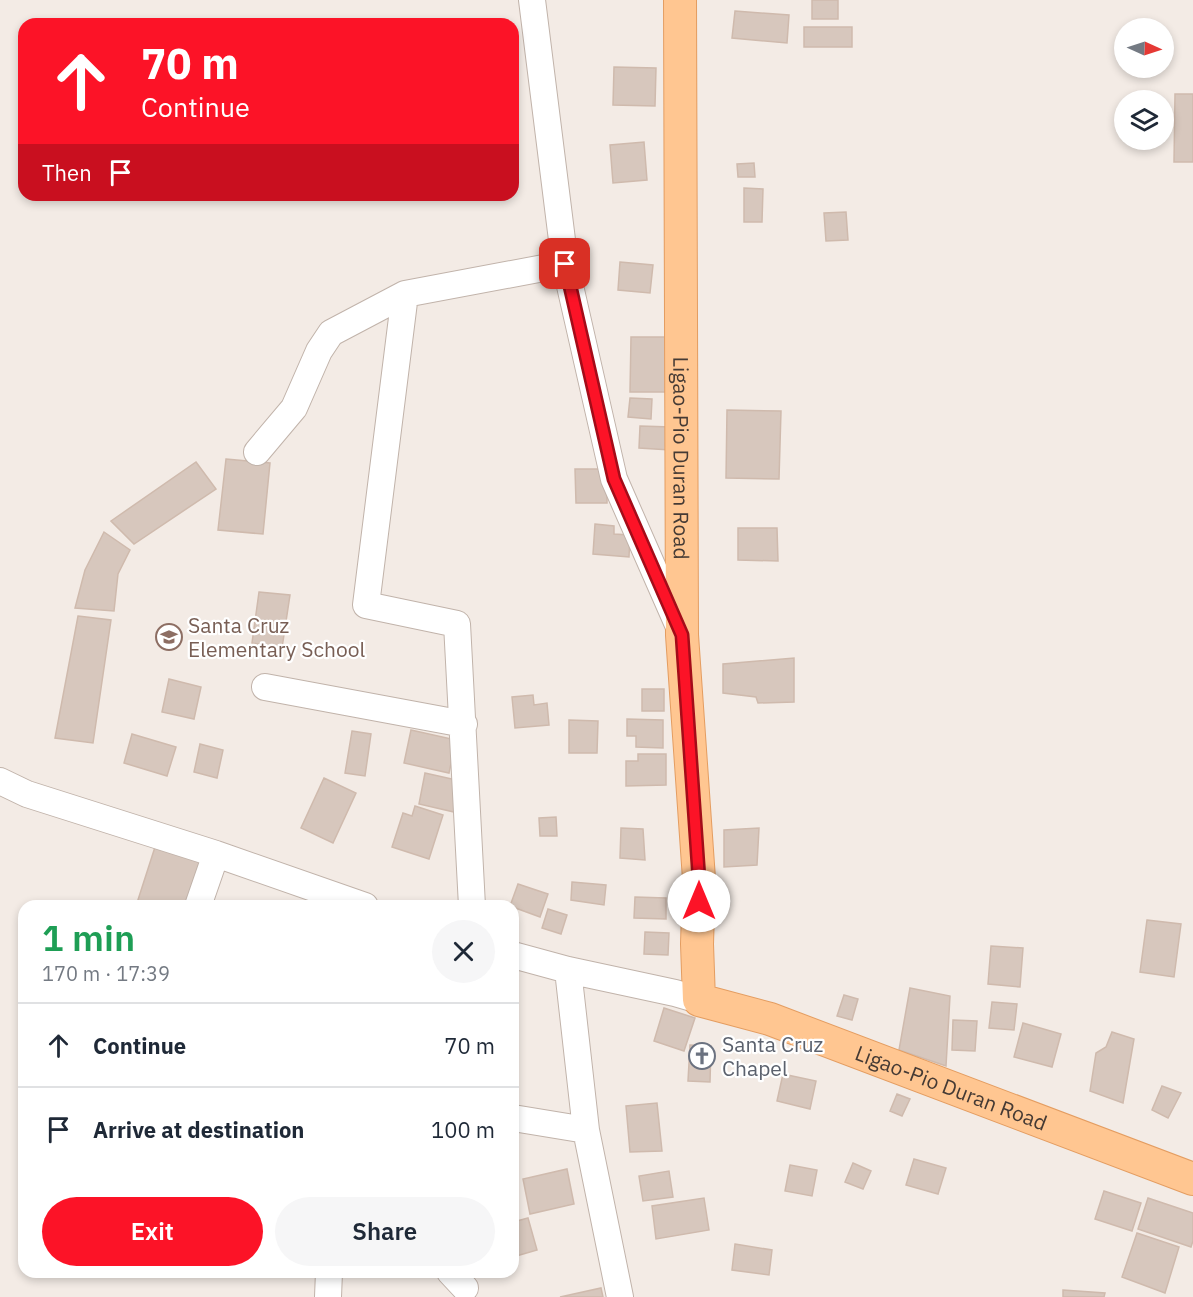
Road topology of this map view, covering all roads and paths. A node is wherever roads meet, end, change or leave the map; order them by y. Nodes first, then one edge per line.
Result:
1 (531, 0) edge
2 (680, 0) edge
3 (565, 264) junction
4 (405, 294) junction
5 (257, 452) dead end
6 (682, 635) junction
7 (265, 687) dead end
8 (464, 724) junction
9 (0, 781) edge
10 (216, 854) junction
11 (200, 900) edge
12 (348, 900) edge
13 (472, 900) edge
14 (519, 957) edge
15 (568, 970) junction
16 (699, 1000) junction
17 (519, 1119) edge
18 (586, 1131) junction
19 (1193, 1179) edge
20 (329, 1278) edge
21 (328, 1297) edge
22 (620, 1297) edge

1 - 3 street
2 - 6 main road, Ligao-Pio Duran Road
3 - 4 street
3 - 6 street
4 - 5 street
4 - 8 street
6 - 16 main road, Ligao-Pio Duran Road
7 - 8 street
8 - 13 street
9 - 10 street
10 - 11 street
10 - 12 street
14 - 15 street
15 - 16 street
15 - 18 street
16 - 19 main road, Ligao-Pio Duran Road
17 - 18 street
18 - 22 street
20 - 21 street

